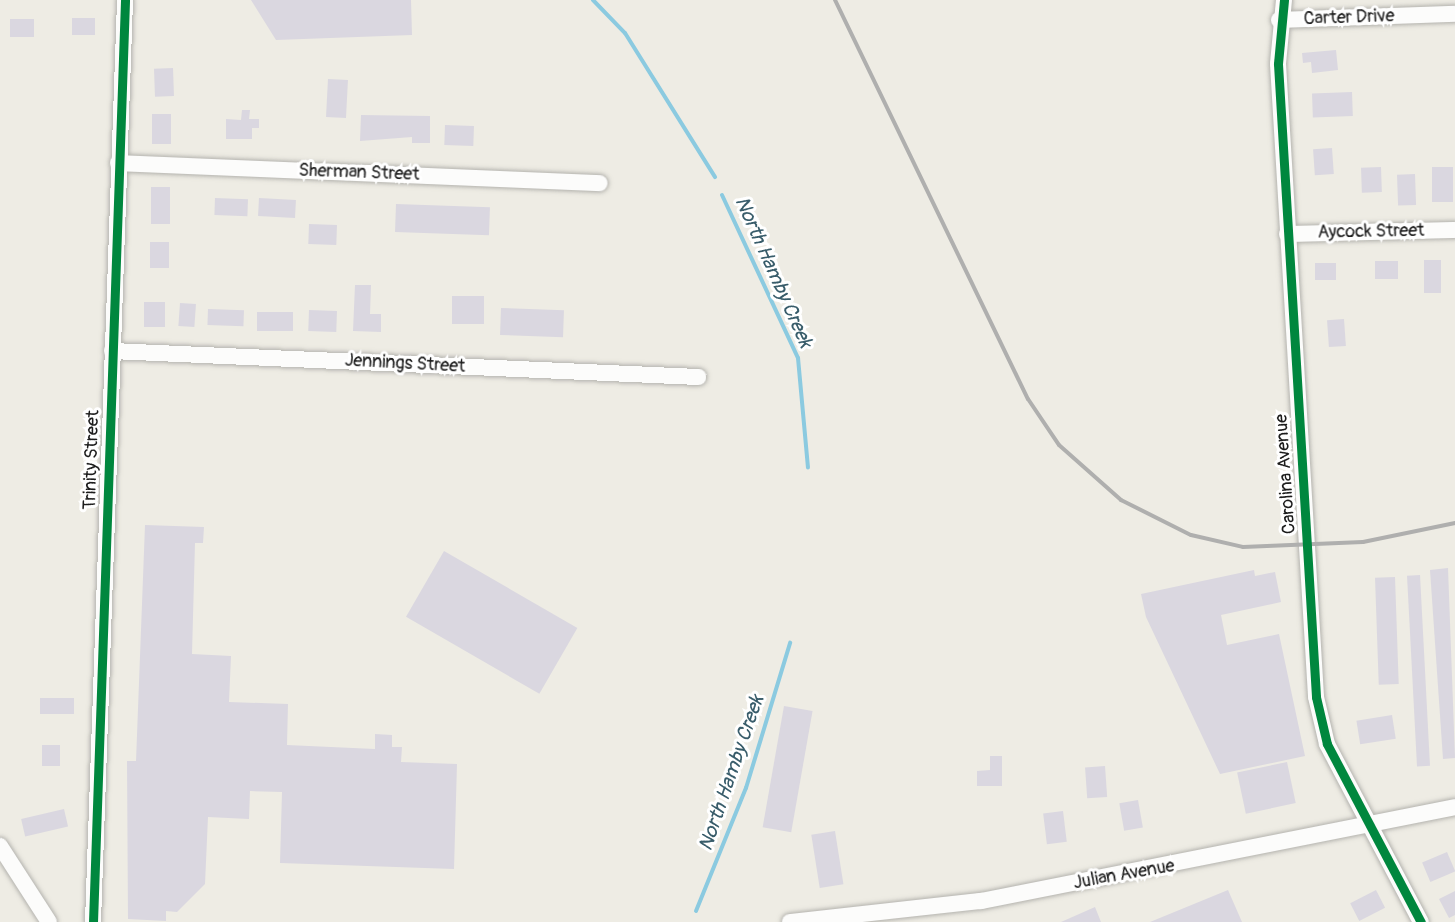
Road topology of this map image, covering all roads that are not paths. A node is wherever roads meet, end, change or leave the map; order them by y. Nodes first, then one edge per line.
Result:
1 (125, 0) edge
2 (1284, 0) edge
3 (1455, 14) edge
4 (1279, 20) junction
5 (118, 163) junction
6 (600, 183) dead end
7 (1455, 230) edge
8 (1287, 234) junction
9 (112, 351) junction
10 (698, 377) dead end
11 (1455, 807) edge
12 (1373, 828) junction
13 (0, 846) edge
14 (50, 922) edge
15 (93, 922) edge
16 (790, 922) edge
17 (1421, 922) edge

1 - 5 street, Trinity Street
2 - 4 street, Carolina Avenue
3 - 4 street, Carter Drive
4 - 8 street, Carolina Avenue
5 - 6 street, Sherman Street
5 - 9 street, Trinity Street
7 - 8 street, Aycock Street
8 - 12 street, Carolina Avenue
9 - 10 street, Jennings Street
9 - 15 street, Trinity Street
11 - 12 street, Julian Avenue
12 - 16 street, Julian Avenue
12 - 17 street, Carolina Avenue
13 - 14 street

